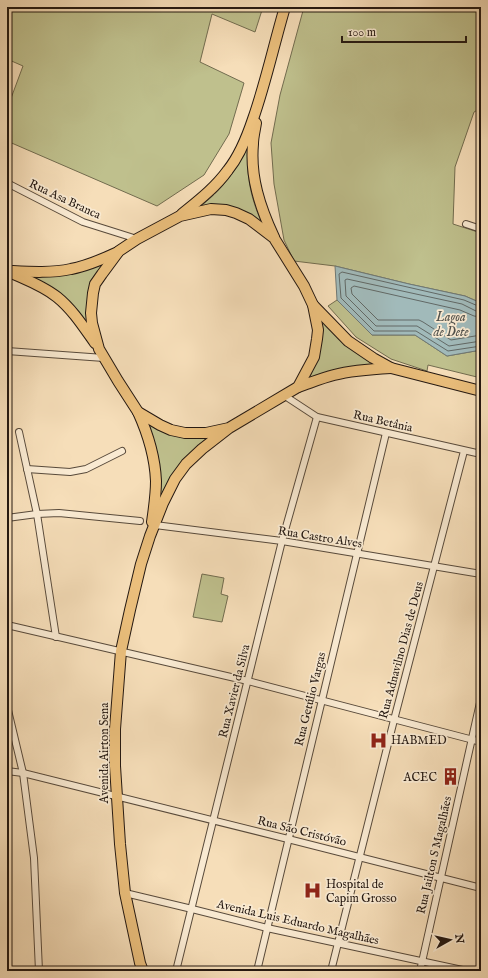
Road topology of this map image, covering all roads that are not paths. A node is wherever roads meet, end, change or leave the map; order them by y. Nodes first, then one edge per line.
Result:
1 (285, 7) edge
2 (260, 101) junction
3 (7, 183) edge
4 (180, 216) junction
5 (466, 224) dead end
6 (481, 229) edge
7 (274, 238) junction
8 (137, 239) junction
9 (119, 251) junction
10 (313, 305) junction
11 (7, 351) edge
12 (101, 354) junction
13 (391, 368) junction
14 (298, 388) junction
15 (481, 391) edge
16 (285, 396) junction
17 (138, 412) junction
18 (317, 417) junction
19 (229, 428) junction
20 (19, 432) dead end
21 (386, 432) junction
22 (122, 451) dead end
23 (464, 451) junction
24 (481, 454) edge
25 (27, 469) junction
26 (37, 514) junction
27 (7, 518) edge
28 (140, 520) dead end
29 (155, 525) junction
30 (150, 536) junction
31 (282, 541) junction
32 (357, 554) junction
33 (434, 567) junction
34 (481, 574) edge
35 (7, 625) edge
36 (56, 637) junction
37 (121, 651) junction
38 (248, 681) junction
39 (481, 698) edge
40 (321, 700) junction
41 (7, 706) edge
42 (394, 720) junction
43 (471, 740) junction
44 (481, 742) edge
45 (7, 770) edge
46 (23, 773) junction
47 (117, 797) junction
48 (214, 820) junction
49 (288, 839) junction
50 (359, 857) junction
51 (441, 878) junction
52 (481, 888) edge
53 (125, 893) junction
54 (192, 908) junction
55 (267, 928) junction
56 (338, 943) junction
57 (422, 961) junction
58 (38, 971) edge
59 (143, 971) edge
60 (176, 971) edge
61 (256, 971) edge
62 (331, 971) edge
63 (420, 971) edge
64 (467, 971) edge

1 - 2 main road
2 - 4 main road
2 - 7 main road
3 - 8 street, Rua Asa Branca
4 - 7 main road
4 - 8 main road
5 - 6 street
7 - 10 main road
8 - 9 main road
9 - 12 main road
9 - 12 main road
10 - 13 main road
10 - 14 main road
11 - 12 street
12 - 17 main road
13 - 14 main road
13 - 15 main road
14 - 16 main road
16 - 18 street, Rua Betânia
16 - 19 main road
17 - 19 main road
17 - 30 main road
18 - 21 street, Rua Betânia
18 - 31 street, Rua Xavier da Silva
19 - 29 main road
20 - 25 street
21 - 23 street, Rua Betânia
21 - 32 street, Rua Getúlio Vargas
22 - 25 street
23 - 24 street, Rua Betânia
23 - 33 street, Rua Adnavilno Dias de Deus
25 - 26 street
26 - 27 street
26 - 28 street
26 - 36 street
29 - 30 main road
29 - 31 street, Rua Castro Alves
30 - 37 main road, Avenida Airton Sena
31 - 32 street, Rua Castro Alves
31 - 38 street, Rua Xavier da Silva
32 - 33 street, Rua Castro Alves
32 - 40 street, Rua Getúlio Vargas
33 - 34 street, Rua Castro Alves
33 - 42 street, Rua Adnavilno Dias de Deus
35 - 36 street
36 - 37 street
37 - 38 street
37 - 47 main road, Avenida Airton Sena
38 - 40 street
38 - 48 street, Rua Xavier da Silva
39 - 43 street, Rua Jailton S Magalhães
40 - 42 street
40 - 49 street, Rua Getúlio Vargas
41 - 46 street
42 - 43 street
42 - 50 street, Rua Adnavilno Dias de Deus
43 - 44 street
43 - 51 street, Rua Jailton S Magalhães
45 - 46 street, Rua São Cristóvão
46 - 47 street, Rua São Cristóvão
46 - 58 street
47 - 48 street, Rua São Cristóvão
47 - 53 main road, Avenida Airton Sena
48 - 49 street, Rua São Cristóvão
48 - 54 street, Rua Xavier da Silva
49 - 50 street, Rua São Cristóvão
49 - 55 street, Rua Getúlio Vargas
50 - 51 street, Rua São Cristóvão
50 - 56 street, Rua Adnavilno Dias de Deus
51 - 52 street, Rua São Cristóvão
51 - 57 street, Rua Jailton S Magalhães
53 - 54 street, Avenida Luis Eduardo Magalhães
53 - 59 main road, Avenida Airton Sena
54 - 55 street, Avenida Luis Eduardo Magalhães
54 - 60 street, Rua Xavier da Silva
55 - 56 street, Avenida Luis Eduardo Magalhães
55 - 61 street, Rua Getúlio Vargas
56 - 57 street, Avenida Luis Eduardo Magalhães
56 - 62 street, Rua Adnavilno Dias de Deus
57 - 63 street, Rua Jailton S Magalhães
57 - 64 street, Avenida Luis Eduardo Magalhães

